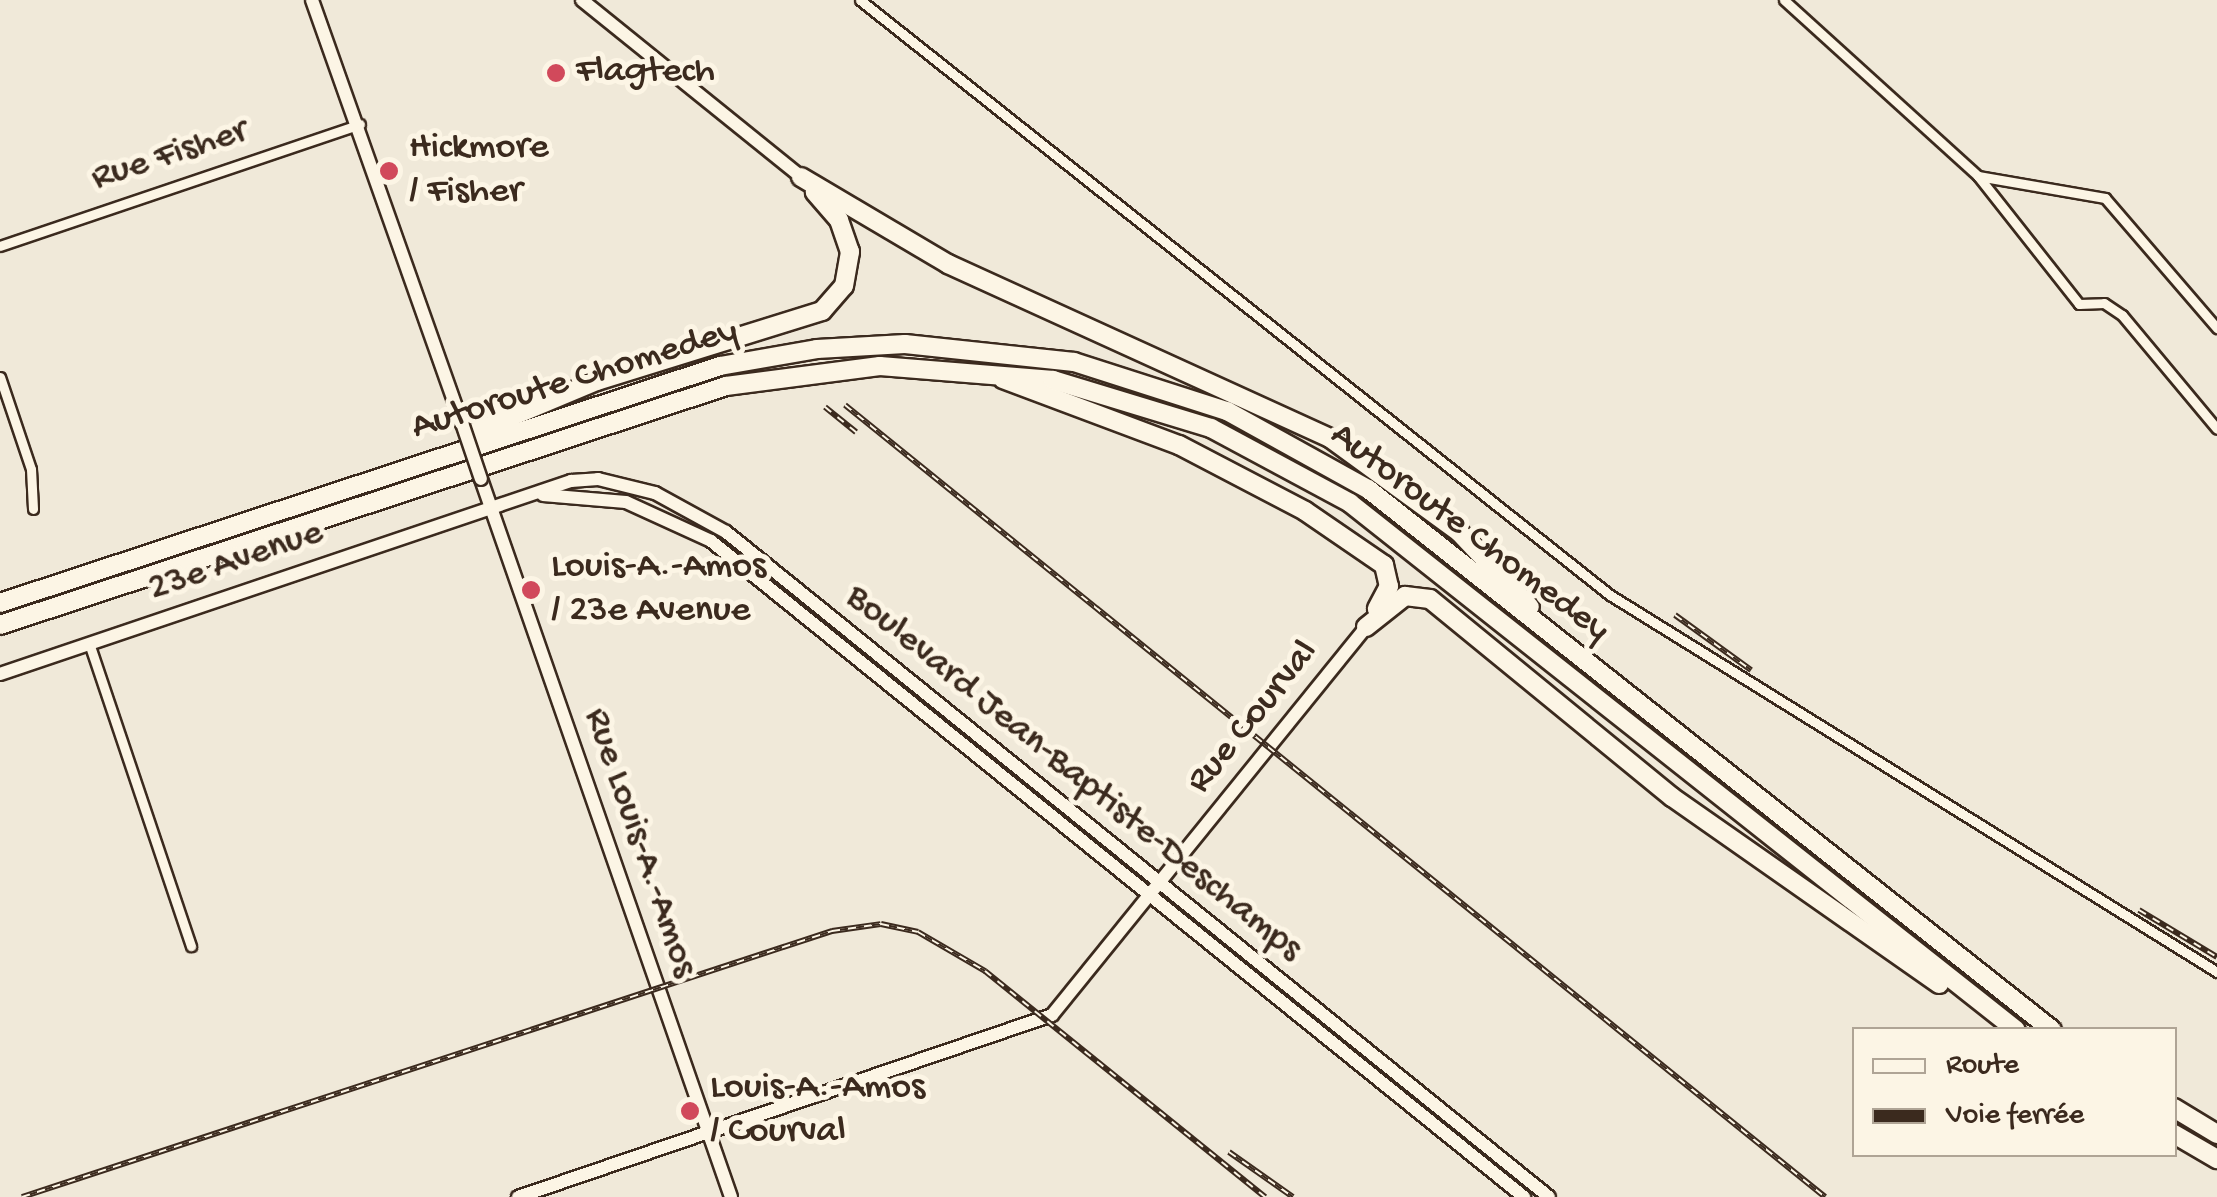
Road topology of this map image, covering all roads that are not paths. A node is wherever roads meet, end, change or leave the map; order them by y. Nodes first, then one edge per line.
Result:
1 (312, 0) edge
2 (582, 0) edge
3 (860, 0) edge
4 (1784, 0) edge
5 (360, 124) junction
6 (1978, 176) junction
7 (801, 177) junction
8 (0, 246) edge
9 (2217, 328) edge
10 (974, 369) junction
11 (0, 376) edge
12 (2217, 429) edge
13 (354, 484) junction
14 (491, 508) junction
15 (33, 509) dead end
16 (0, 603) edge
17 (0, 625) edge
18 (1366, 627) junction
19 (1558, 640) junction
20 (89, 643) junction
21 (0, 674) edge
22 (1156, 889) junction
23 (190, 946) dead end
24 (2217, 972) edge
25 (1293, 990) junction
26 (1284, 1002) junction
27 (2009, 1027) edge
28 (2010, 1027) edge
29 (2048, 1027) edge
30 (2177, 1110) edge
31 (708, 1132) junction
32 (2217, 1134) edge
33 (2177, 1136) edge
34 (2217, 1159) edge
35 (518, 1197) edge
36 (730, 1197) edge
37 (1524, 1197) edge
38 (1548, 1197) edge

1 - 5 street, Rue Louis-A.-Amos
2 - 7 street
3 - 24 street
4 - 6 street
5 - 8 street, Rue Fisher
5 - 14 street, Rue Louis-A.-Amos, bridge
6 - 9 street
6 - 12 street
7 - 13 highway
7 - 19 highway
10 - 17 highway, Autoroute Chomedey
10 - 18 highway
10 - 28 highway, Autoroute Chomedey
11 - 15 street
13 - 16 highway, Autoroute Chomedey
13 - 19 highway, Autoroute Chomedey
14 - 20 street, 23e Avenue
14 - 22 street, Boulevard Jean-Baptiste-Deschamps
14 - 31 street, Rue Louis-A.-Amos
18 - 22 street, Rue Courval
18 - 27 highway
19 - 29 highway, Autoroute Chomedey
20 - 21 street, 23e Avenue
20 - 23 street
22 - 25 street, Boulevard Jean-Baptiste-Deschamps
22 - 26 street, Boulevard Jean-Baptiste-Deschamps
22 - 31 street, Rue Courval
25 - 26 street
25 - 38 street, Boulevard Jean-Baptiste-Deschamps
26 - 37 street, Boulevard Jean-Baptiste-Deschamps
30 - 32 highway
31 - 35 street, Rue Courval
31 - 36 street, Rue Louis-A.-Amos
33 - 34 highway

